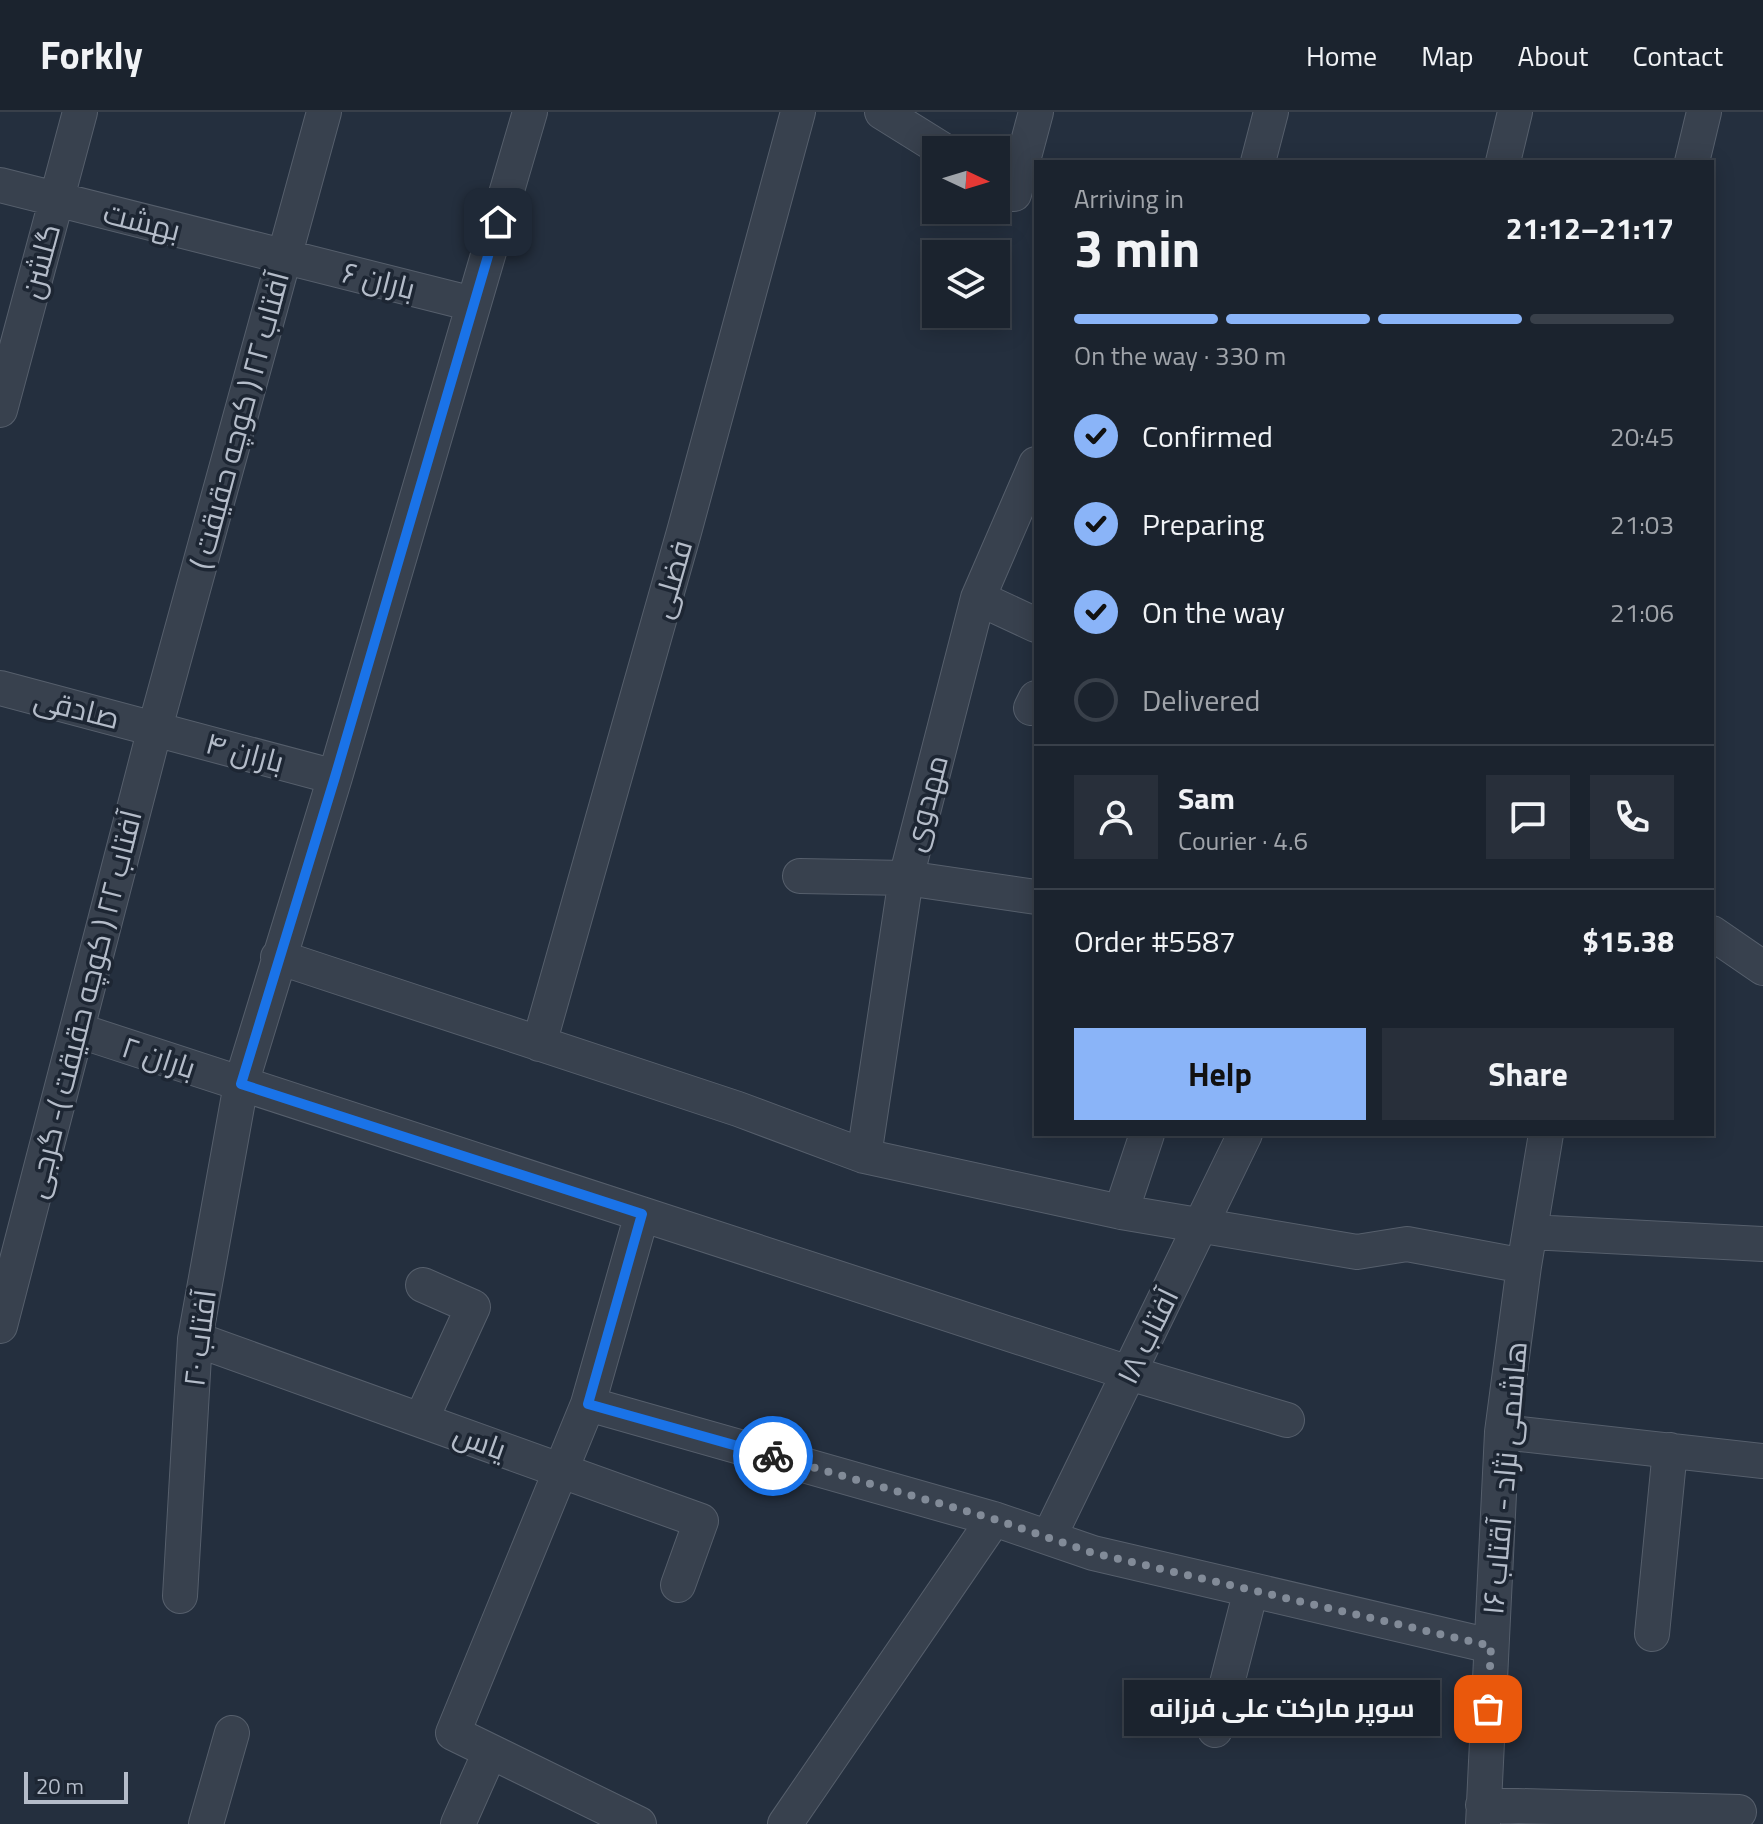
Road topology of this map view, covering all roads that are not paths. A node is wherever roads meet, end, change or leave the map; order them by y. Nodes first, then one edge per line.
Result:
1 (80, 112) edge
2 (324, 112) edge
3 (530, 112) edge
4 (798, 112) edge
5 (882, 112) edge
6 (1036, 112) edge
7 (1271, 112) edge
8 (1515, 112) edge
9 (1704, 112) edge
10 (922, 137) edge
11 (1259, 160) edge
12 (1503, 160) edge
13 (1692, 160) edge
14 (0, 185) edge
15 (1015, 195) edge
16 (57, 199) junction
17 (284, 256) junction
18 (473, 304) junction
19 (0, 410) edge
20 (1034, 469) edge
21 (978, 598) junction
22 (1034, 624) edge
23 (0, 688) edge
24 (155, 728) junction
25 (335, 777) junction
26 (800, 876) dead end
27 (906, 878) junction
28 (1034, 897) edge
29 (1714, 934) edge
30 (278, 957) junction
31 (1763, 968) edge
32 (77, 1030) junction
33 (539, 1044) junction
34 (241, 1084) junction
35 (1146, 1136) edge
36 (1244, 1136) edge
37 (1546, 1136) edge
38 (864, 1156) junction
39 (1121, 1212) junction
40 (642, 1214) junction
41 (1201, 1225) junction
42 (1530, 1232) junction
43 (1763, 1244) edge
44 (1524, 1266) junction
45 (423, 1285) dead end
46 (0, 1326) edge
47 (195, 1339) junction
48 (1129, 1373) junction
49 (588, 1404) junction
50 (421, 1420) junction
51 (1287, 1420) dead end
52 (1502, 1432) junction
53 (1670, 1450) junction
54 (1763, 1461) edge
55 (561, 1470) junction
56 (994, 1519) junction
57 (1049, 1537) junction
58 (678, 1585) dead end
59 (1251, 1590) junction
60 (180, 1596) dead end
61 (1652, 1634) dead end
62 (1491, 1646) junction
63 (1215, 1730) dead end
64 (232, 1733) dead end
65 (490, 1752) junction
66 (1739, 1812) dead end
67 (1483, 1814) edge
68 (206, 1824) edge
69 (458, 1824) edge
70 (639, 1824) edge
71 (785, 1824) edge

1 - 16 street, گلشن
2 - 17 street, آفتاب ۲۲ ( کوچه حقیقت )
3 - 18 street, آفتاب ۲۰
4 - 33 street, فضلی
5 - 10 street
6 - 15 street
7 - 11 street
8 - 12 street
9 - 13 street
14 - 16 street, بهشت
16 - 17 street, بهشت
16 - 19 street, گلشن
17 - 18 street, باران ۶
17 - 24 street, آفتاب ۲۲ ( کوچه حقیقت )
18 - 25 street, آفتاب ۲۰
20 - 21 street, مهدوی
21 - 22 street
21 - 27 street, مهدوی
23 - 24 street, صادقی
24 - 25 street, باران ۴
24 - 32 street, آفتاب ۲۲ ( کوچه حقیقت )- گرجی
25 - 30 street, آفتاب ۲۰
26 - 27 street
27 - 28 street
27 - 38 street, مهدوی
29 - 31 street
30 - 33 street
30 - 34 street, آفتاب ۲۰
32 - 34 street, باران ۲
32 - 46 street, آفتاب ۲۲ ( کوچه حقیقت )- گرجی
33 - 38 street
34 - 40 street, باران ۲
34 - 47 street, آفتاب ۲۰
35 - 39 street
36 - 41 street, آفتاب ۱۸
37 - 42 street, هاشمی نژاد - آقتاب ۱۶
38 - 39 street
39 - 41 street
40 - 48 street, باران ۲
40 - 49 street
41 - 44 street
41 - 48 street, آفتاب ۱۸
42 - 43 street
42 - 44 street, هاشمی نژاد - آقتاب ۱۶
44 - 52 street, هاشمی نژاد - آقتاب ۱۶
45 - 50 street
47 - 50 street, یاس
47 - 60 street, آفتاب ۲۰
48 - 51 street, باران ۲
48 - 57 street, آفتاب ۱۸
49 - 55 street
49 - 56 street
50 - 55 street, یاس
52 - 53 street
52 - 62 street, هاشمی نژاد - آقتاب ۱۶
53 - 54 street
53 - 61 street
55 - 58 street, یاس
55 - 65 street
56 - 57 street
56 - 71 street
57 - 59 street
59 - 62 street
59 - 63 street
62 - 67 street, هاشمی نژاد - آقتاب ۱۶
64 - 68 street
65 - 69 street
65 - 70 street
66 - 67 street

